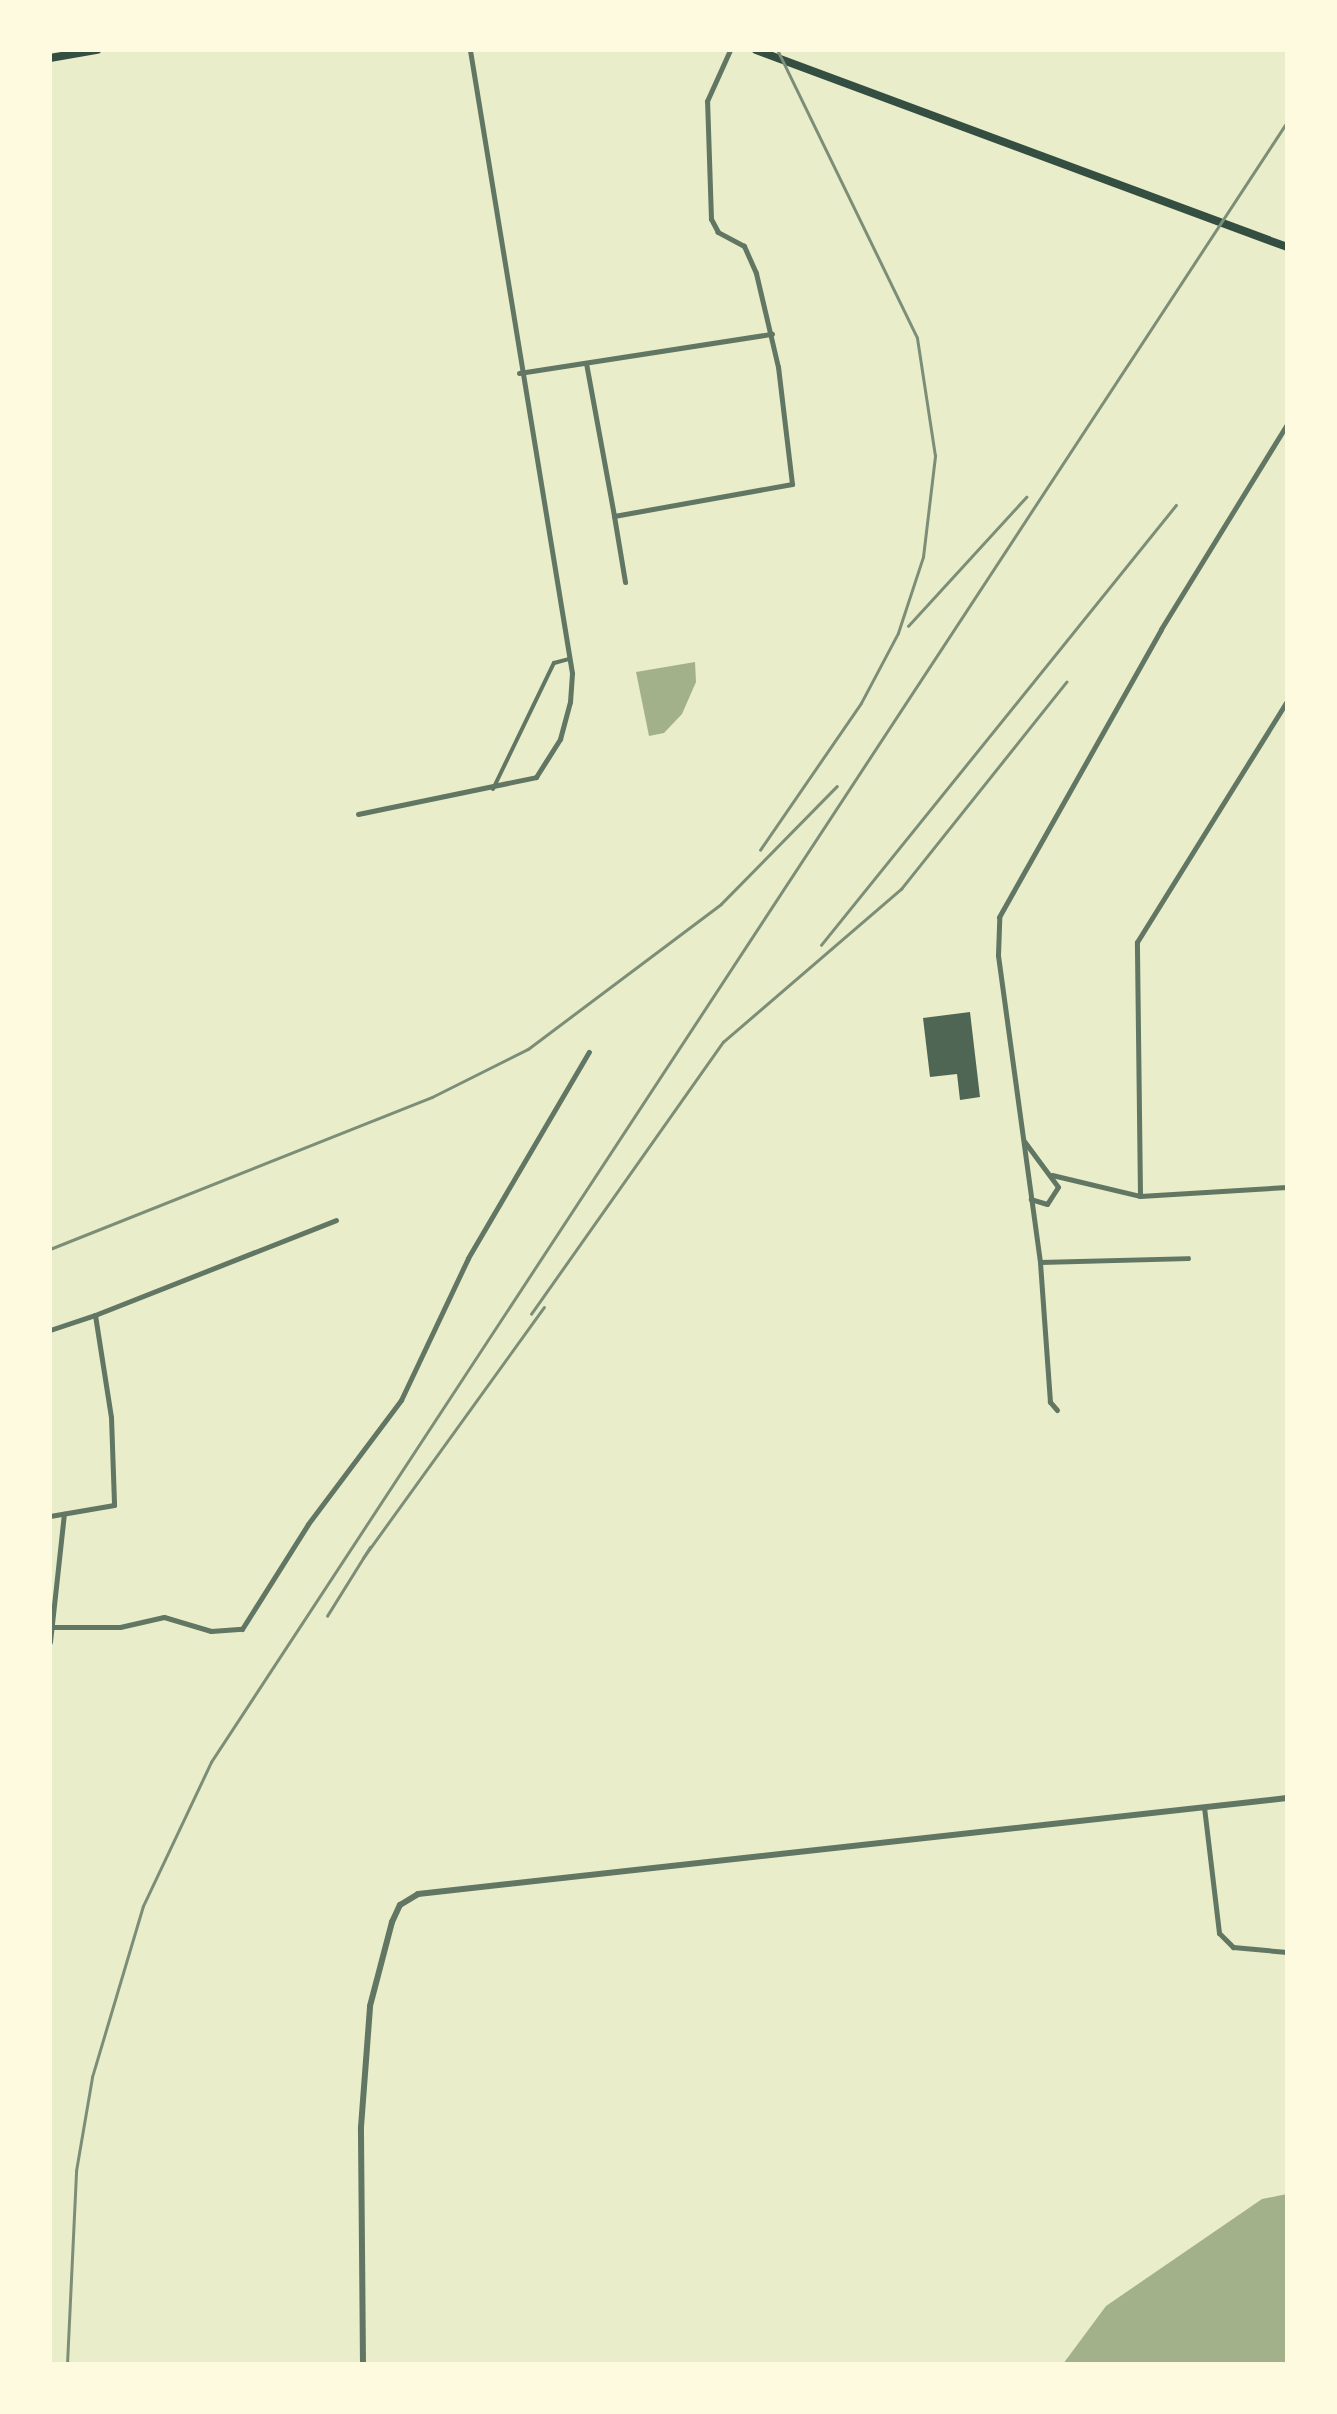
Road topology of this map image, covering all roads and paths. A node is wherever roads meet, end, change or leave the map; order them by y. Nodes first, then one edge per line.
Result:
1 (97, 50) edge
2 (470, 50) edge
3 (730, 50) edge
4 (756, 50) edge
5 (50, 58) edge
6 (1287, 247) edge
7 (772, 334) junction
8 (586, 362) junction
9 (519, 373) junction
10 (1287, 424) edge
11 (614, 516) junction
12 (624, 582) dead end
13 (569, 658) junction
14 (1287, 701) edge
15 (492, 789) junction
16 (358, 814) dead end
17 (589, 1052) dead end
18 (1023, 1140) junction
19 (1052, 1175) junction
20 (1287, 1188) edge
21 (1140, 1196) junction
22 (1031, 1199) junction
23 (336, 1220) dead end
24 (1188, 1258) dead end
25 (1040, 1262) junction
26 (95, 1315) junction
27 (50, 1330) edge
28 (1057, 1410) dead end
29 (64, 1514) junction
30 (50, 1516) edge
31 (51, 1627) edge
32 (50, 1642) edge
33 (1287, 1798) edge
34 (1204, 1806) junction
35 (1287, 1952) edge
36 (363, 2364) edge

1 - 5 main road
2 - 9 street
3 - 7 street
4 - 6 main road
7 - 8 street
7 - 11 street
8 - 9 street
8 - 11 street
9 - 13 street
10 - 18 street
11 - 12 street
13 - 15 street
13 - 15 street
14 - 21 street
15 - 16 street
17 - 31 street
18 - 19 street
18 - 22 street
19 - 21 street
19 - 22 street
20 - 21 street
22 - 25 street
23 - 26 street
24 - 25 street
25 - 28 street
26 - 27 street
26 - 29 street
29 - 30 street
29 - 31 street
31 - 32 street
33 - 34 street
34 - 35 street
34 - 36 street

